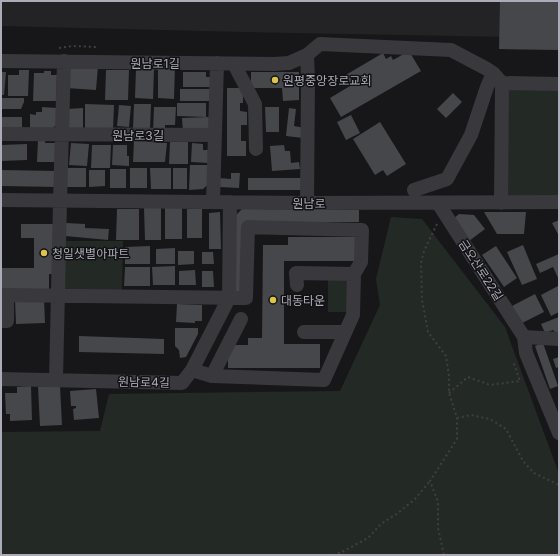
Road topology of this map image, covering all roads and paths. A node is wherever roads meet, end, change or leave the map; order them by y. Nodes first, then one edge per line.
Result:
1 (96, 47) dead end
2 (59, 48) dead end
3 (307, 55) junction
4 (1, 61) edge
5 (64, 62) junction
6 (218, 63) junction
7 (234, 64) junction
8 (498, 78) junction
9 (559, 84) edge
10 (1, 134) edge
11 (62, 134) junction
12 (215, 135) junction
13 (256, 149) dead end
14 (414, 190) dead end
15 (1, 200) edge
16 (60, 201) junction
17 (213, 202) junction
18 (230, 202) junction
19 (501, 202) junction
20 (559, 202) edge
21 (307, 203) junction
22 (442, 208) junction
23 (354, 274) junction
24 (297, 285) dead end
25 (4, 295) edge
26 (58, 296) junction
27 (229, 298) junction
28 (241, 319) dead end
29 (1, 321) edge
30 (304, 332) dead end
31 (345, 332) junction
32 (524, 337) junction
33 (559, 339) edge
34 (526, 353) junction
35 (192, 370) junction
36 (212, 376) junction
37 (1, 379) edge
38 (56, 380) junction
39 (449, 392) junction
40 (457, 418) junction
41 (559, 433) edge
42 (430, 481) junction
43 (559, 484) edge
44 (333, 555) edge
45 (444, 555) edge

1 - 2 path
3 - 7 street, 원남로1길
3 - 8 street, 원남로1길
3 - 21 street
4 - 5 street, 원남로1길
5 - 6 street, 원남로1길
5 - 11 street
6 - 7 street, 원남로1길
6 - 12 street
7 - 13 street
8 - 9 street
8 - 14 street
8 - 19 street
10 - 11 street, 원남로3길
11 - 12 street, 원남로3길
11 - 16 street
12 - 17 street
15 - 16 street, 원남로
16 - 17 street, 원남로
16 - 26 street
17 - 18 street, 원남로
18 - 21 street, 원남로
18 - 27 street, 원남로4길
19 - 20 street, 원남로
19 - 22 street, 원남로
21 - 22 street, 원남로
22 - 32 street, 금오산로22길
22 - 39 path
23 - 24 street
23 - 27 street
23 - 31 street
25 - 26 street
25 - 29 street
26 - 27 street
26 - 38 street
27 - 35 street, 원남로4길
28 - 36 street
30 - 31 street
31 - 36 street
32 - 33 street
32 - 34 street, 금오산로22길
34 - 39 path
34 - 41 street, 금오산로22길
35 - 36 street
35 - 38 street, 원남로4길
37 - 38 street, 원남로4길
39 - 40 path
40 - 42 path
40 - 43 path
42 - 44 path
42 - 45 path

